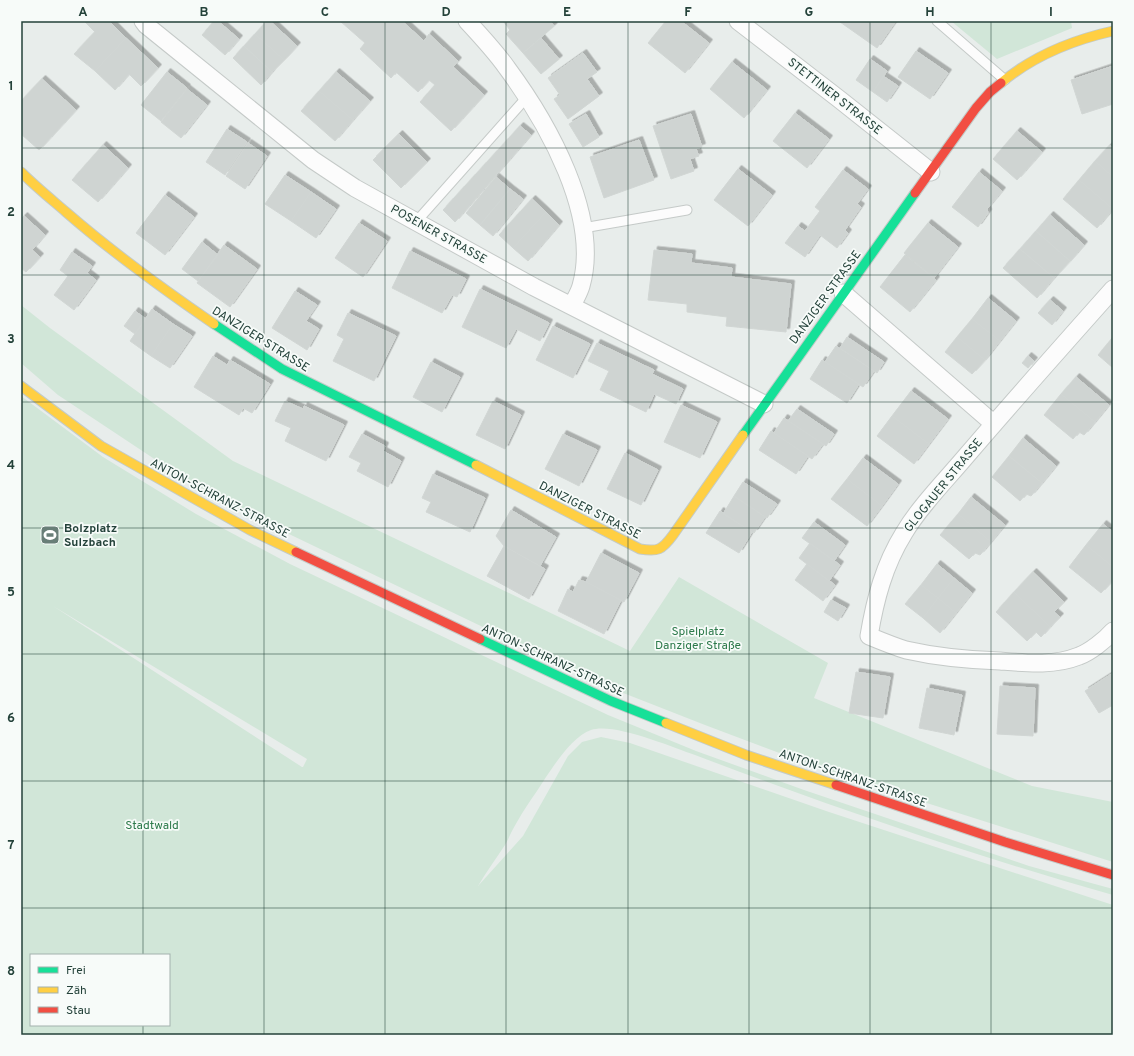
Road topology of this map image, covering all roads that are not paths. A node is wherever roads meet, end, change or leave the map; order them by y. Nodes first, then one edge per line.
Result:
1 (143, 21) edge
2 (468, 21) edge
3 (738, 21) edge
4 (937, 21) edge
5 (1113, 31) edge
6 (1005, 80) junction
7 (527, 97) junction
8 (21, 172) edge
9 (931, 172) junction
10 (687, 210) dead end
11 (416, 222) junction
12 (583, 228) junction
13 (1113, 289) edge
14 (843, 293) junction
15 (572, 306) junction
16 (21, 386) edge
17 (764, 404) junction
18 (994, 424) junction
19 (1113, 631) edge
20 (1113, 875) edge

1 - 11 street, POSENER STRASSE
2 - 7 street
3 - 9 street, STETTINER STRASSE
4 - 6 lane
5 - 6 street, DANZIGER STRASSE
6 - 9 street, DANZIGER STRASSE
7 - 11 lane
7 - 12 street
8 - 17 street, DANZIGER STRASSE
9 - 14 street, DANZIGER STRASSE
10 - 12 lane
11 - 15 street, POSENER STRASSE
12 - 15 street
13 - 18 street, GLOGAUER STRASSE
14 - 17 street, DANZIGER STRASSE
14 - 18 street
15 - 17 street, POSENER STRASSE
16 - 20 street, ANTON-SCHRANZ-STRASSE
18 - 19 street, GLOGAUER STRASSE

